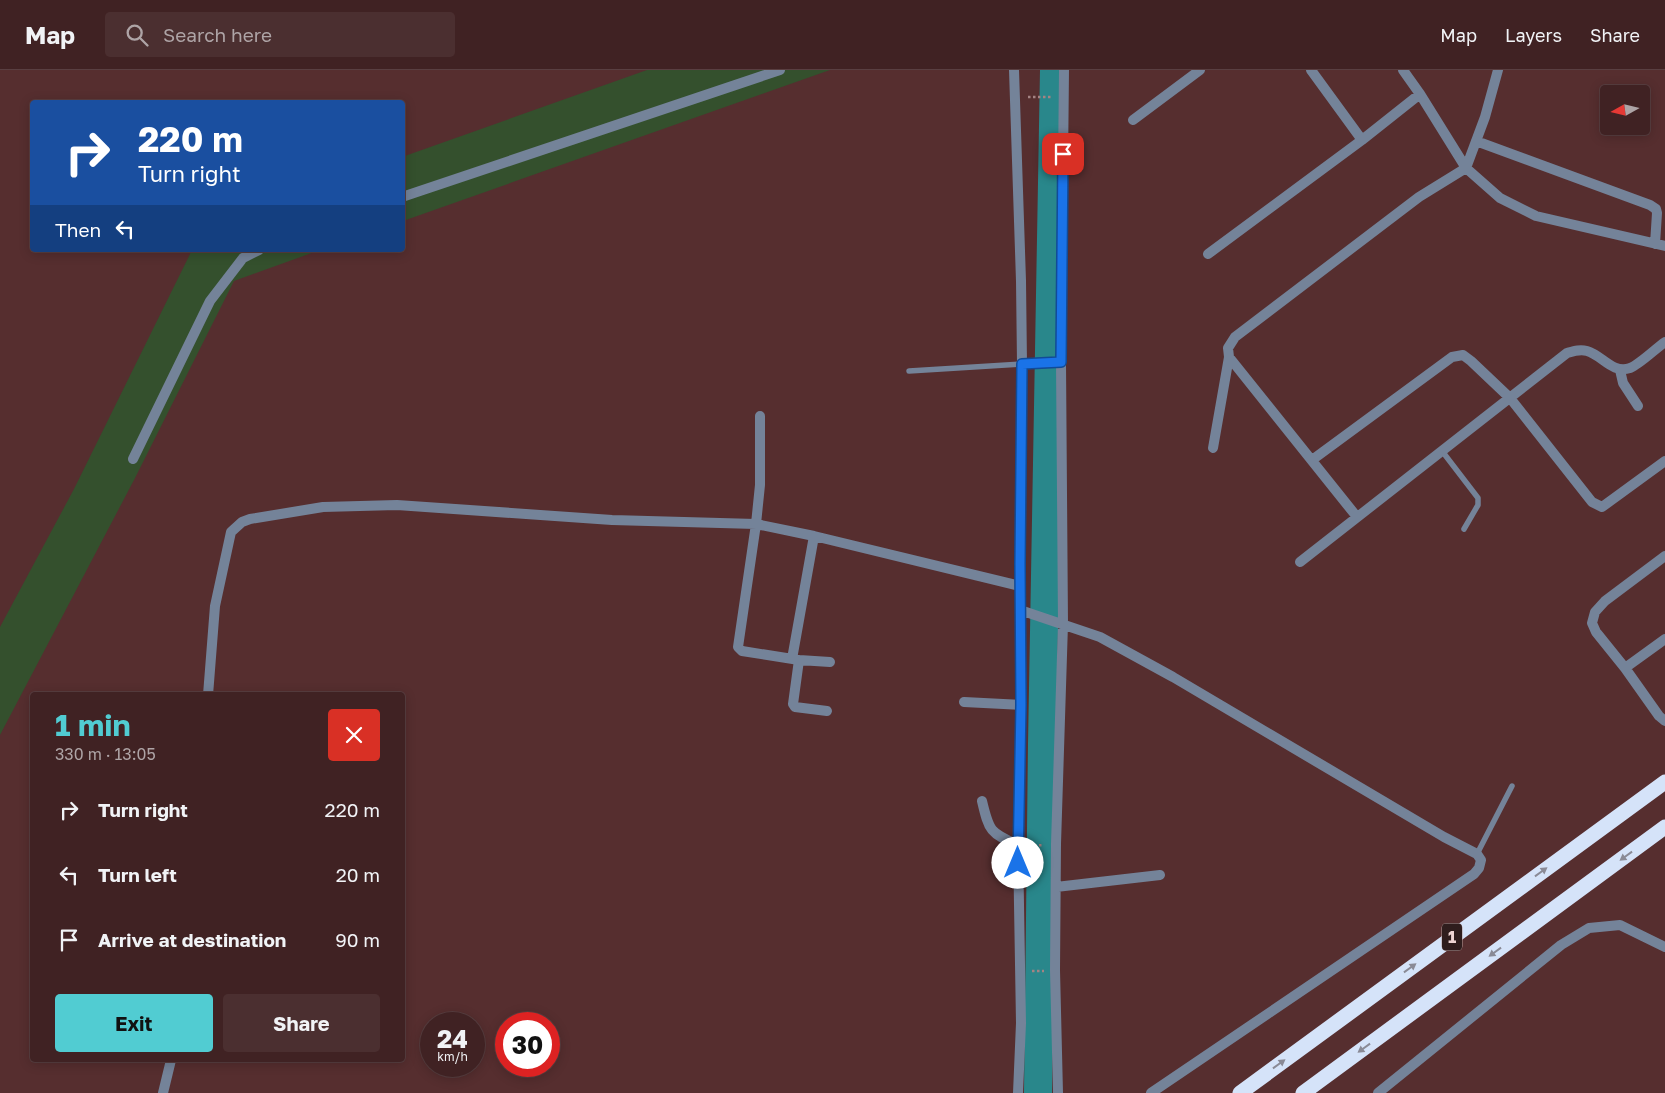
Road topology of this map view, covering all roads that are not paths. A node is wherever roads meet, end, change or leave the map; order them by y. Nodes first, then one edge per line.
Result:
1 (780, 70) edge
2 (1014, 70) edge
3 (1064, 70) edge
4 (1200, 70) edge
5 (1311, 70) edge
6 (1403, 70) edge
7 (1498, 70) edge
8 (1420, 94) junction
9 (1133, 120) dead end
10 (1362, 140) junction
11 (1476, 141) junction
12 (1466, 168) junction
13 (405, 195) edge
14 (1660, 245) edge
15 (255, 252) edge
16 (1208, 254) dead end
17 (1665, 342) edge
18 (1229, 357) junction
19 (1057, 362) junction
20 (1027, 363) junction
21 (1620, 370) junction
22 (909, 371) dead end
23 (1510, 398) junction
24 (1638, 406) dead end
25 (760, 416) dead end
26 (1213, 448) dead end
27 (1442, 451) junction
28 (133, 459) dead end
29 (1312, 460) junction
30 (1665, 461) edge
31 (1357, 517) junction
32 (756, 524) junction
33 (1464, 528) dead end
34 (814, 536) junction
35 (1665, 556) edge
36 (1300, 562) dead end
37 (1020, 586) junction
38 (1023, 611) junction
39 (1063, 624) junction
40 (1665, 639) edge
41 (795, 660) junction
42 (830, 662) dead end
43 (1625, 668) junction
44 (208, 692) edge
45 (964, 702) dead end
46 (1021, 705) junction
47 (826, 711) dead end
48 (1665, 721) edge
49 (1665, 782) edge
50 (1512, 786) dead end
51 (982, 801) dead end
52 (1665, 828) edge
53 (1023, 845) junction
54 (1477, 854) junction
55 (1160, 875) dead end
56 (1056, 887) junction
57 (1665, 947) edge
58 (170, 1062) edge
59 (163, 1093) edge
60 (1018, 1093) edge
61 (1058, 1093) edge
62 (1151, 1093) edge
63 (1240, 1093) edge
64 (1303, 1093) edge
65 (1378, 1093) edge

1 - 13 street
2 - 20 street
3 - 19 street
4 - 9 street
5 - 10 street
6 - 8 street
7 - 11 street
8 - 10 street
8 - 12 street
10 - 16 street
11 - 12 street
11 - 14 street
12 - 14 street
12 - 18 street
15 - 28 street
17 - 21 street
18 - 26 street
18 - 29 street
19 - 20 street
19 - 39 street
20 - 22 lane
20 - 37 street
21 - 23 street
21 - 24 street
23 - 27 street
23 - 29 street
23 - 30 street
25 - 32 street
27 - 31 street
27 - 33 lane
29 - 31 street
31 - 36 street
32 - 34 street
32 - 41 street
32 - 44 street
34 - 37 street
34 - 41 street
35 - 43 street
37 - 38 street
38 - 39 street
38 - 46 street
39 - 54 street
39 - 56 street
40 - 43 street
41 - 42 street
41 - 47 street
43 - 48 street
45 - 46 street
46 - 53 street
63 -> 49 highway, 1
50 - 54 lane
51 - 53 street
52 -> 64 highway, 1
53 - 60 street
54 - 62 street
55 - 56 street
56 - 61 street
57 - 65 street
58 - 59 street

